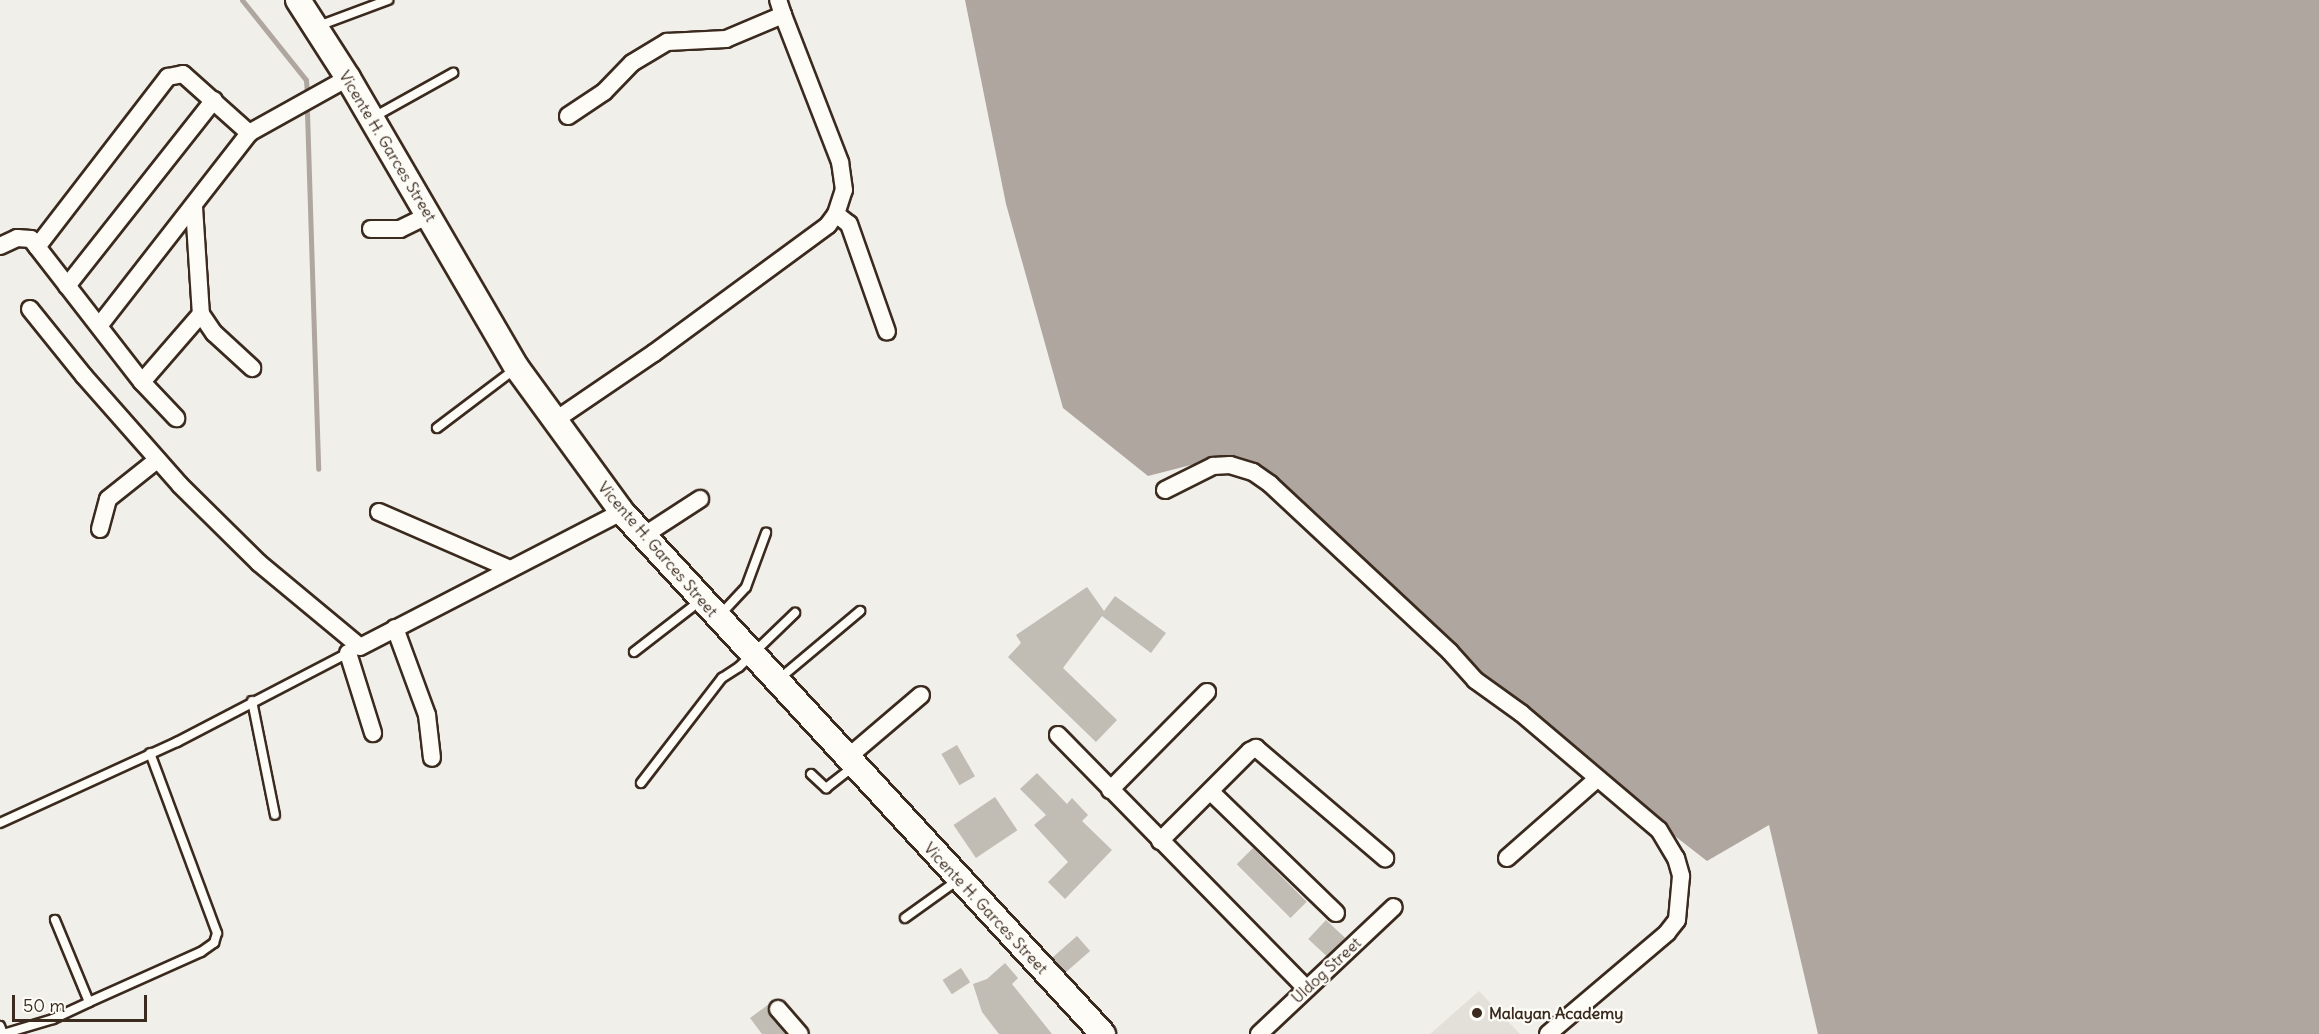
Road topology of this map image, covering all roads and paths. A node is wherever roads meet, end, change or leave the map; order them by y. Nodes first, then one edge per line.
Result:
1 (298, 0) edge
2 (388, 0) edge
3 (781, 7) edge
4 (315, 27) junction
5 (453, 73) dead end
6 (348, 78) junction
7 (214, 100) junction
8 (568, 116) dead end
9 (372, 118) junction
10 (249, 133) junction
11 (194, 207) junction
12 (837, 214) junction
13 (429, 215) junction
14 (371, 230) dead end
15 (0, 246) edge
16 (37, 247) junction
17 (67, 286) junction
18 (30, 309) dead end
19 (201, 314) junction
20 (99, 327) junction
21 (887, 332) dead end
22 (252, 368) dead end
23 (517, 368) junction
24 (142, 382) junction
25 (176, 418) dead end
26 (554, 421) junction
27 (437, 428) dead end
28 (157, 460) junction
29 (1166, 490) dead end
30 (700, 499) dead end
31 (379, 512) dead end
32 (622, 512) junction
33 (100, 529) dead end
34 (766, 533) dead end
35 (643, 536) junction
36 (510, 570) junction
37 (709, 609) junction
38 (860, 611) dead end
39 (795, 613) dead end
40 (395, 628) junction
41 (354, 650) junction
42 (634, 652) dead end
43 (752, 655) junction
44 (776, 681) junction
45 (1207, 692) dead end
46 (921, 695) dead end
47 (252, 702) junction
48 (373, 733) dead end
49 (1058, 735) dead end
50 (150, 753) junction
51 (432, 758) dead end
52 (850, 762) junction
53 (811, 774) dead end
54 (1597, 779) junction
55 (642, 783) dead end
56 (1110, 790) junction
57 (1211, 792) junction
58 (275, 815) dead end
59 (0, 823) edge
60 (1160, 841) junction
61 (1385, 858) dead end
62 (1507, 858) dead end
63 (959, 879) junction
64 (1394, 907) dead end
65 (1336, 913) dead end
66 (904, 918) dead end
67 (55, 920) dead end
68 (1306, 988) junction
69 (89, 1002) junction
70 (778, 1009) dead end
71 (0, 1026) edge
72 (2, 1034) edge
73 (800, 1034) edge
74 (1103, 1034) edge
75 (1259, 1034) edge
76 (1548, 1034) edge

1 - 4 street, Vicente H. Garces Street
2 - 4 lane
3 - 8 street
3 - 12 street
4 - 6 street, Vicente H. Garces Street
5 - 9 lane
6 - 9 street, Vicente H. Garces Street
6 - 10 street
7 - 10 street
7 - 16 street
7 - 17 street
9 - 13 street, Vicente H. Garces Street
10 - 11 street
11 - 19 street
11 - 20 street
12 - 21 street
12 - 26 street
13 - 14 street
13 - 23 street, Vicente H. Garces Street
15 - 16 street
16 - 17 street
17 - 20 street
18 - 28 street
19 - 22 street
19 - 24 street
20 - 24 street
23 - 26 street, Vicente H. Garces Street
23 - 27 lane
24 - 25 street
26 - 32 street, Vicente H. Garces Street
28 - 33 street
28 - 41 street
29 - 54 street
30 - 35 street
31 - 36 street
32 - 35 street, Vicente H. Garces Street
32 - 36 street
34 - 37 lane
35 - 37 street, Vicente H. Garces Street
36 - 40 street
37 - 42 lane
37 - 43 street, Vicente H. Garces Street
38 - 44 lane
39 - 43 lane
40 - 41 street
40 - 51 street
41 - 47 lane
41 - 48 street
43 - 44 street, Vicente H. Garces Street
43 - 55 lane
44 - 52 street, Vicente H. Garces Street
45 - 56 street
46 - 52 street
47 - 50 lane
47 - 58 lane
49 - 56 street
50 - 59 lane
50 - 69 lane
52 - 53 lane
52 - 63 street, Vicente H. Garces Street
54 - 62 street
54 - 76 street
56 - 60 street
57 - 60 street
57 - 61 street
57 - 65 street
60 - 68 street
63 - 66 lane
63 - 74 street, Vicente H. Garces Street
64 - 68 street, Uldog Street
67 - 69 lane
68 - 75 street, Uldog Street
69 - 72 lane
70 - 73 street
71 - 72 lane

